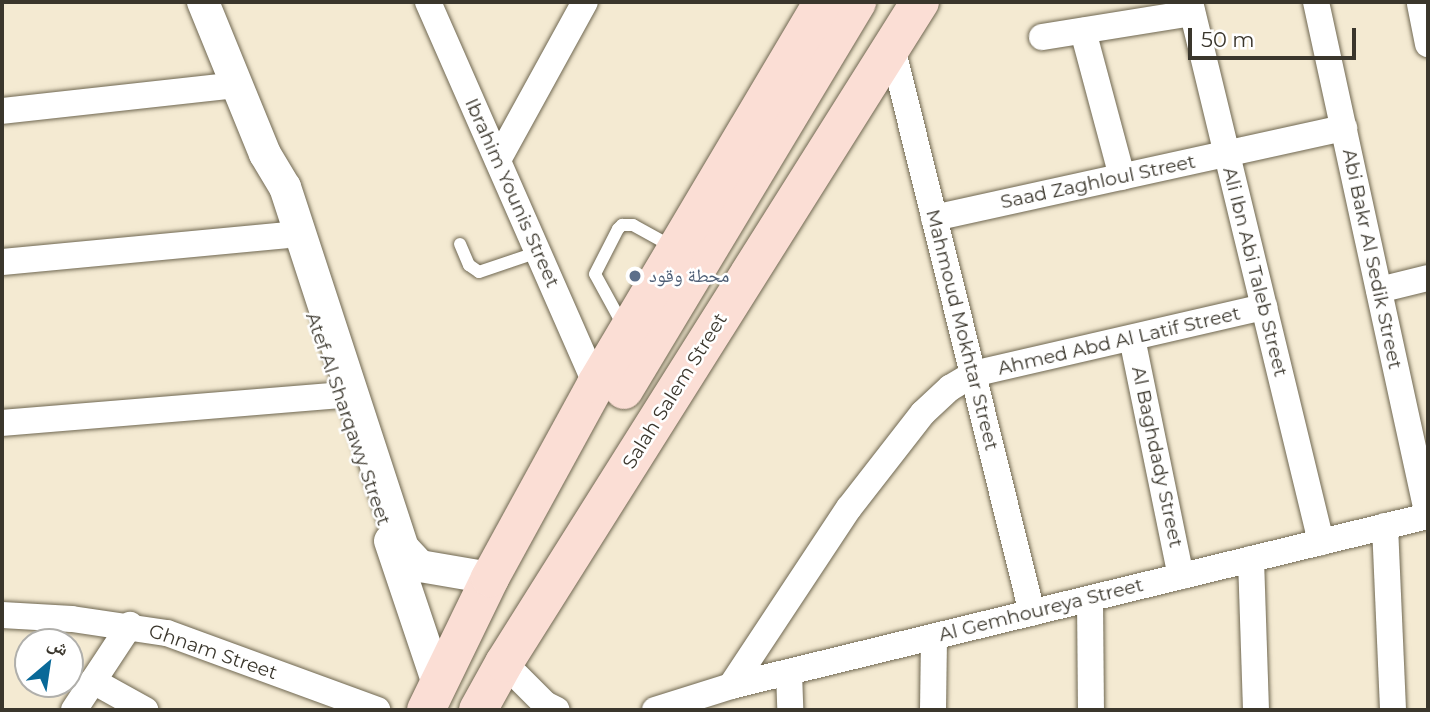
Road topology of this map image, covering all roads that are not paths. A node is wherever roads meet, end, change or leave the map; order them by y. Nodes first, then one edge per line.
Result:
1 (203, 2) edge
2 (428, 2) edge
3 (585, 2) edge
4 (823, 2) edge
5 (857, 2) edge
6 (889, 2) edge
7 (920, 2) edge
8 (1316, 2) edge
9 (1421, 4) edge
10 (1191, 7) edge
11 (1083, 31) junction
12 (1042, 37) dead end
13 (1428, 44) edge
14 (892, 47) junction
15 (237, 85) junction
16 (2, 111) edge
17 (1344, 128) junction
18 (265, 153) junction
19 (1227, 154) junction
20 (498, 160) junction
21 (1122, 177) junction
22 (934, 218) junction
23 (286, 235) junction
24 (460, 244) dead end
25 (676, 249) junction
26 (538, 252) junction
27 (2, 262) edge
28 (1428, 278) edge
29 (1379, 290) junction
30 (1264, 307) junction
31 (685, 312) junction
32 (628, 331) junction
33 (1132, 338) junction
34 (973, 374) junction
35 (596, 384) junction
36 (340, 396) junction
37 (2, 423) edge
38 (535, 496) junction
39 (1428, 516) edge
40 (1385, 526) junction
41 (588, 529) junction
42 (1321, 542) junction
43 (1251, 559) junction
44 (1181, 576) junction
45 (490, 578) junction
46 (1090, 599) junction
47 (1032, 612) junction
48 (2, 615) edge
49 (130, 625) junction
50 (934, 637) junction
51 (504, 663) junction
52 (789, 672) junction
53 (93, 681) junction
54 (731, 686) junction
55 (432, 697) edge
56 (74, 710) edge
57 (145, 710) edge
58 (377, 710) edge
59 (478, 710) edge
60 (557, 710) edge
61 (655, 710) edge
62 (790, 710) edge
63 (933, 710) edge
64 (1091, 710) edge
65 (1256, 710) edge
66 (1393, 710) edge

1 - 15 street, Atef Al Sharqawy Street
2 - 20 street, Ibrahim Younis Street
3 - 20 street
4 - 25 main road
5 - 31 main road
6 - 31 main road
7 - 14 main road, Salah Salem Street
8 - 17 street, Abi Bakr Al Sedik Street
9 - 13 street
10 - 11 street
10 - 19 street, Ali Ibn Abi Taleb Street
11 - 12 street
11 - 21 street
14 - 22 street, Mahmoud Mokhtar Street
14 - 41 main road, Salah Salem Street
15 - 16 street
15 - 18 street, Atef Al Sharqawy Street
17 - 19 street, Saad Zaghloul Street
17 - 29 street, Abi Bakr Al Sedik Street
18 - 23 street, Atef Al Sharqawy Street
18 - 45 street, Atef Al Sharqawy Street
19 - 21 street, Saad Zaghloul Street
19 - 30 street, Ali Ibn Abi Taleb Street
20 - 26 street, Ibrahim Younis Street
21 - 22 street, Saad Zaghloul Street
22 - 34 street, Mahmoud Mokhtar Street
23 - 27 street
23 - 36 street, Atef Al Sharqawy Street
24 - 26 lane
25 - 32 main road
25 - 32 lane
26 - 35 street, Ibrahim Younis Street
28 - 29 street
29 - 39 street, Abi Bakr Al Sedik Street
30 - 33 street, Ahmed Abd Al Latif Street
30 - 42 street, Ali Ibn Abi Taleb Street
31 - 38 main road
31 - 41 main road
32 - 35 main road
33 - 34 street, Ahmed Abd Al Latif Street
33 - 44 street, Al Baghdady Street
34 - 47 street, Mahmoud Mokhtar Street
34 - 54 street
35 - 38 main road
36 - 37 street
36 - 55 street, Atef Al Sharqawy Street
38 - 45 main road
39 - 40 street, Al Gemhoureya Street
40 - 42 street, Al Gemhoureya Street
40 - 66 street
41 - 51 main road, Salah Salem Street
42 - 43 street, Al Gemhoureya Street
43 - 44 street, Al Gemhoureya Street
43 - 65 street
44 - 46 street, Al Gemhoureya Street
45 - 55 main road
46 - 47 street, Al Gemhoureya Street
46 - 64 street
47 - 50 street, Al Gemhoureya Street
48 - 49 street, Ghnam Street
49 - 53 street
49 - 58 street, Ghnam Street
50 - 52 street, Al Gemhoureya Street
50 - 63 street
51 - 59 main road, Salah Salem Street
51 - 60 street
52 - 54 street, Al Gemhoureya Street
52 - 62 street
53 - 56 street
53 - 57 street
54 - 61 street, Al Gemhoureya Street

